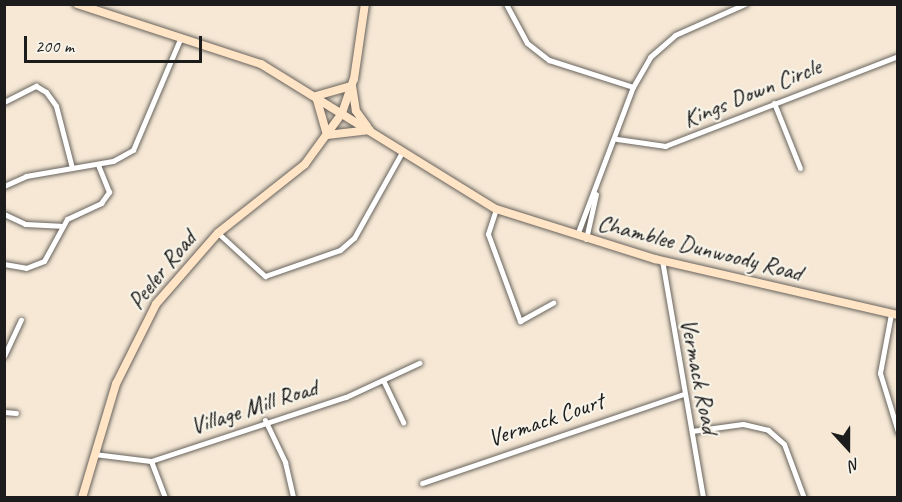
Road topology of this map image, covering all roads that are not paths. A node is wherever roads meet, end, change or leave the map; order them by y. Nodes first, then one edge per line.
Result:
1 (77, 4) edge
2 (365, 4) edge
3 (506, 4) edge
4 (745, 4) edge
5 (181, 37) junction
6 (897, 56) edge
7 (352, 86) junction
8 (633, 87) junction
9 (314, 96) junction
10 (4, 102) edge
11 (774, 103) junction
12 (342, 113) junction
13 (370, 130) junction
14 (327, 135) junction
15 (617, 139) junction
16 (402, 152) junction
17 (98, 165) junction
18 (72, 168) junction
19 (800, 168) dead end
20 (4, 186) edge
21 (596, 193) junction
22 (496, 209) junction
23 (4, 214) edge
24 (60, 226) junction
25 (218, 233) junction
26 (576, 236) junction
27 (586, 239) junction
28 (662, 260) junction
29 (4, 264) edge
30 (553, 303) dead end
31 (894, 314) edge
32 (21, 320) dead end
33 (4, 356) edge
34 (419, 363) dead end
35 (382, 380) junction
36 (683, 394) junction
37 (4, 412) edge
38 (16, 412) dead end
39 (265, 420) junction
40 (403, 422) dead end
41 (692, 431) junction
42 (897, 432) edge
43 (94, 454) junction
44 (151, 460) junction
45 (422, 483) dead end
46 (82, 498) edge
47 (165, 498) edge
48 (293, 498) edge
49 (703, 498) edge
50 (804, 498) edge

1 - 5 street
2 - 7 street
3 - 8 street
4 - 8 street
5 - 9 street
5 - 17 street
6 - 11 street, Kings Down Circle
7 - 9 street
7 - 12 street
7 - 13 street
8 - 15 street
9 - 12 street
9 - 14 street
10 - 18 street
11 - 15 street, Kings Down Circle
11 - 19 street
12 - 13 street
12 - 14 street, Peeler Road
13 - 14 street
13 - 16 street
14 - 25 street, Peeler Road
15 - 21 street
16 - 22 street, Chamblee Dunwoody Road
16 - 25 street
17 - 18 street
17 - 24 street
18 - 20 street
21 - 26 street
21 - 27 street
22 - 26 street, Chamblee Dunwoody Road
22 - 30 street
23 - 24 street
24 - 29 street
25 - 43 street, Peeler Road
26 - 27 street, Chamblee Dunwoody Road
27 - 28 street, Chamblee Dunwoody Road
28 - 31 street, Chamblee Dunwoody Road
28 - 36 street, Vermack Road
31 - 42 street
32 - 33 street
34 - 35 street, Village Mill Road
35 - 39 street, Village Mill Road
35 - 40 street
36 - 41 street, Vermack Road
36 - 45 street, Vermack Court
37 - 38 street
39 - 44 street, Village Mill Road
39 - 48 street
41 - 49 street, Vermack Road
41 - 50 street
43 - 44 street, Village Mill Road
43 - 46 street, Peeler Road
44 - 47 street

